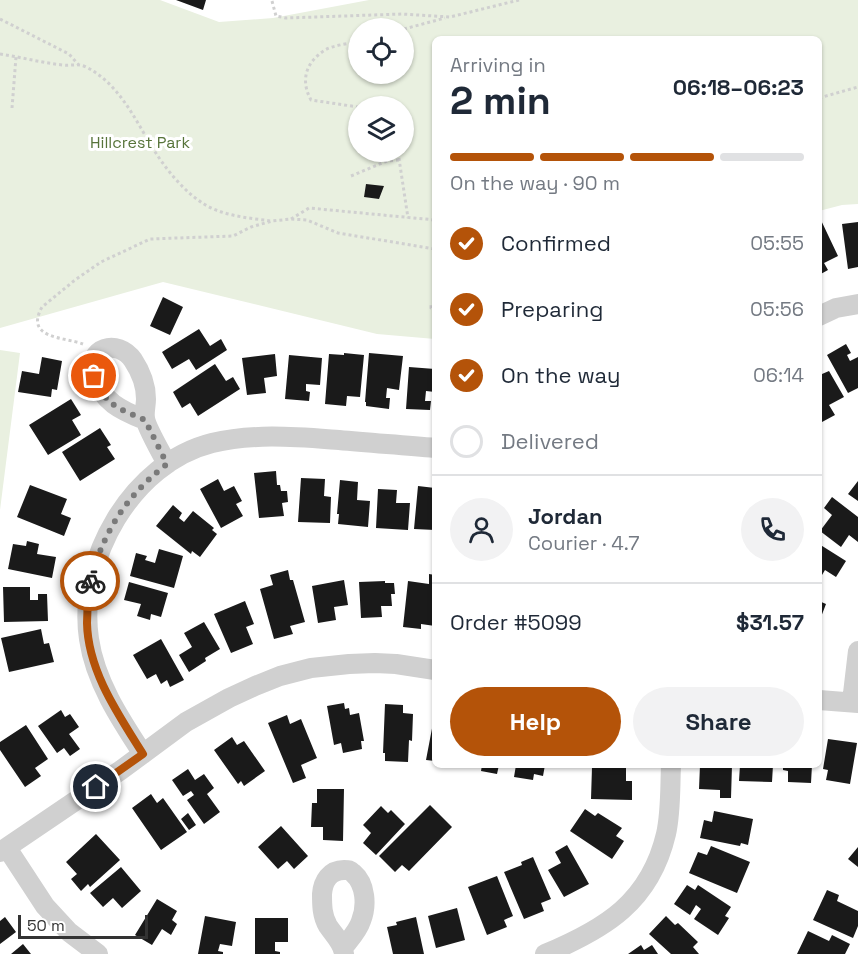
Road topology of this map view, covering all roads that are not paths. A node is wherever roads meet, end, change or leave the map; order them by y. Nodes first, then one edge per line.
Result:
1 (858, 304) edge
2 (822, 315) edge
3 (145, 420) dead end
4 (432, 448) edge
5 (167, 464) junction
6 (858, 651) edge
7 (432, 669) edge
8 (822, 700) edge
9 (855, 703) edge
10 (143, 754) junction
11 (671, 768) edge
12 (4, 850) edge
13 (98, 954) edge
14 (545, 954) edge

1 - 2 street
3 - 5 street
4 - 5 street
5 - 10 street
6 - 9 street
7 - 10 street
8 - 9 street
10 - 12 street
11 - 14 street
12 - 13 street

